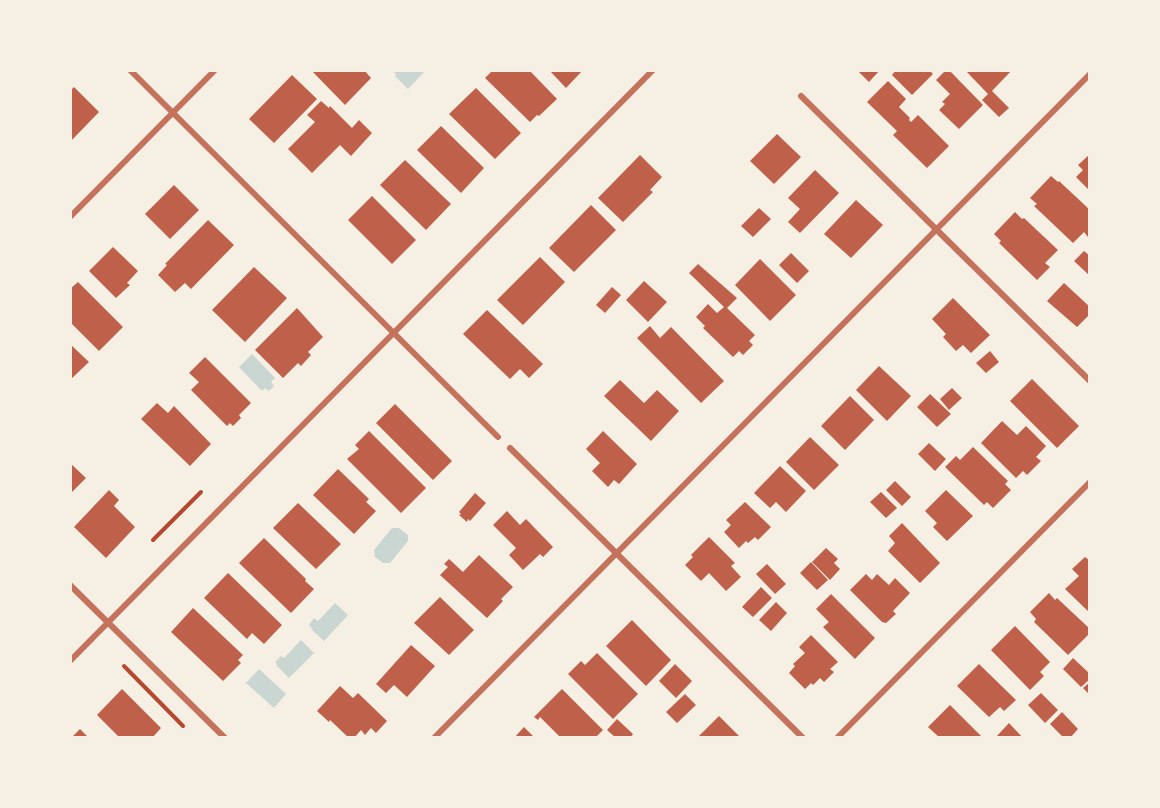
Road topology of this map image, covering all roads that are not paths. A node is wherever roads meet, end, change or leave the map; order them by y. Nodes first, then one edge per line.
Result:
1 (130, 70) edge
2 (215, 70) edge
3 (653, 70) edge
4 (1089, 74) edge
5 (801, 96) dead end
6 (172, 114) junction
7 (70, 217) edge
8 (936, 229) junction
9 (393, 333) junction
10 (1089, 381) edge
11 (498, 437) dead end
12 (510, 448) dead end
13 (1089, 482) edge
14 (616, 553) junction
15 (70, 585) edge
16 (108, 623) junction
17 (70, 661) edge
18 (225, 738) edge
19 (434, 738) edge
20 (803, 738) edge
21 (837, 738) edge

1 - 6 street
2 - 6 street
3 - 9 street
4 - 8 street
5 - 8 street
6 - 7 street
6 - 9 street
8 - 10 street
8 - 14 street
9 - 11 street
9 - 16 street
12 - 14 street
13 - 21 street
14 - 19 street
14 - 20 street
15 - 16 street
16 - 17 street
16 - 18 street

